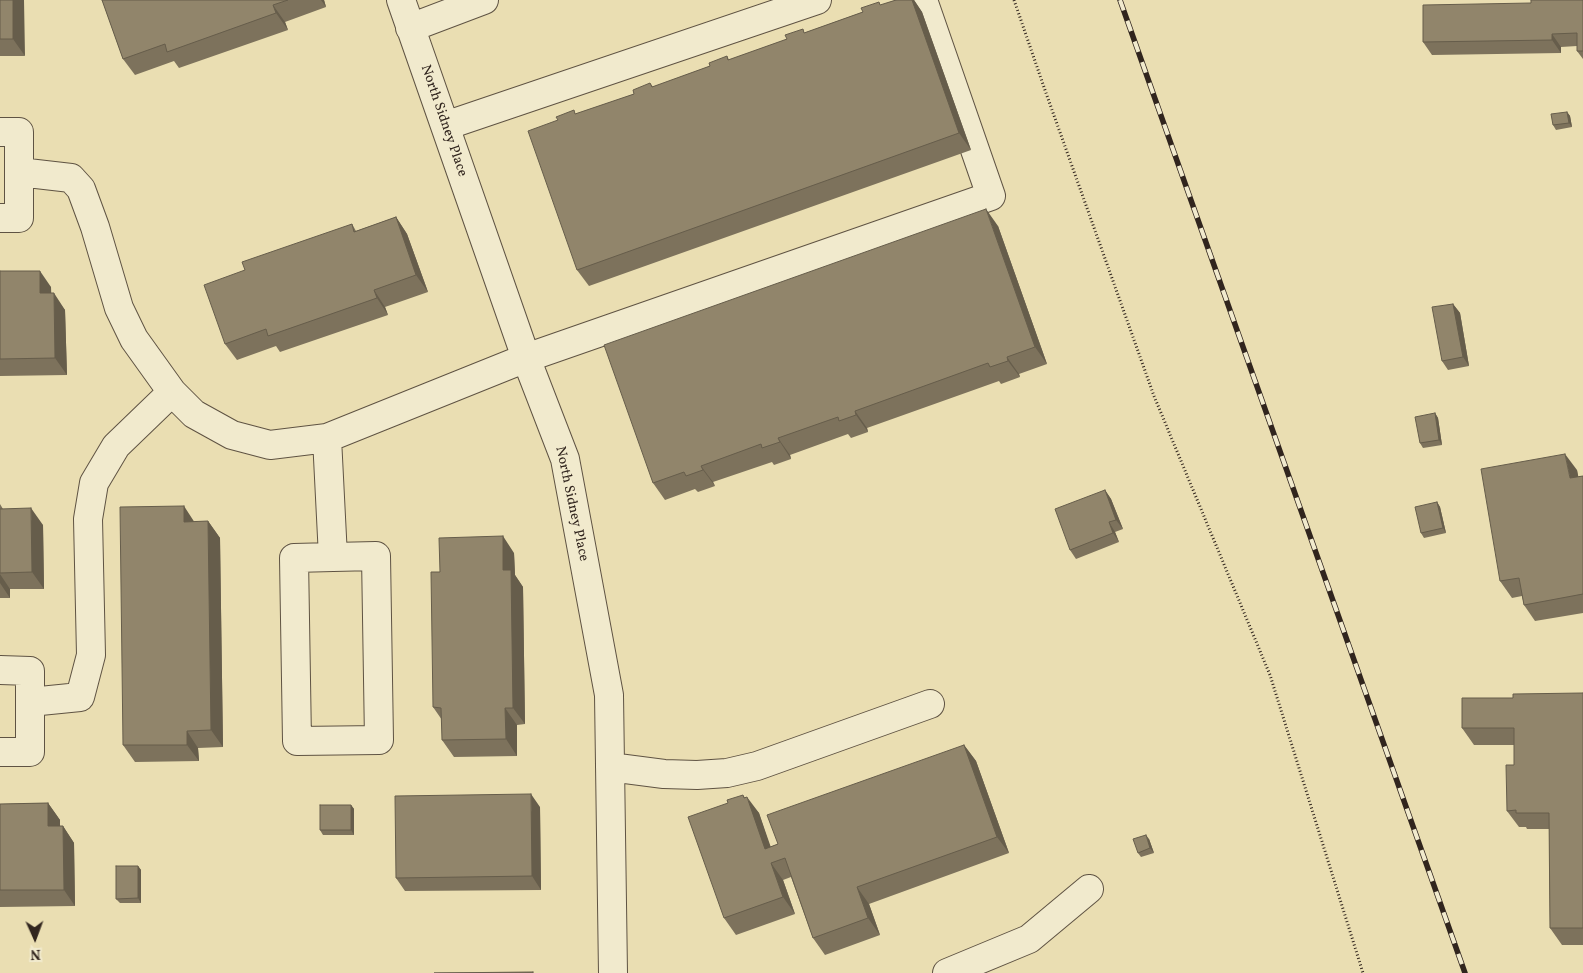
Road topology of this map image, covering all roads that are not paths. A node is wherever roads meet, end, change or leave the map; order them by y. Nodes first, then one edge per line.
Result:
1 (401, 0) edge
2 (484, 0) edge
3 (817, 0) edge
4 (924, 0) edge
5 (410, 28) junction
6 (445, 126) junction
7 (0, 132) edge
8 (19, 172) junction
9 (0, 218) edge
10 (526, 358) junction
11 (172, 392) junction
12 (327, 438) junction
13 (333, 557) junction
14 (0, 670) edge
15 (30, 702) junction
16 (930, 704) dead end
17 (0, 752) edge
18 (610, 767) junction
19 (1089, 889) dead end
20 (613, 973) edge
21 (947, 973) edge

1 - 5 street, North Sidney Place
2 - 5 street
3 - 6 street
4 - 10 street
5 - 6 street, North Sidney Place
6 - 10 street, North Sidney Place
7 - 8 street
8 - 9 street
8 - 11 street
10 - 12 street
10 - 18 street, North Sidney Place
11 - 12 street
11 - 15 street
12 - 13 street
13 - 13 street
14 - 15 street
15 - 17 street
16 - 18 street
18 - 20 street, North Sidney Place
19 - 21 street

